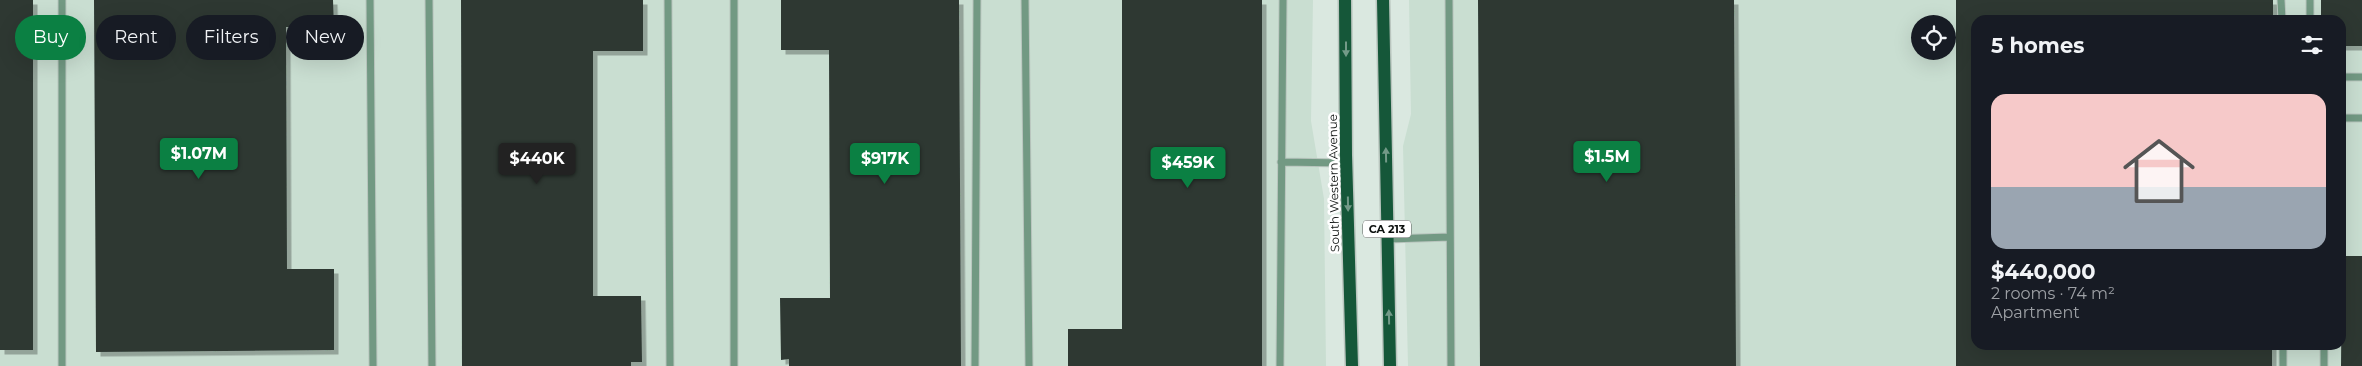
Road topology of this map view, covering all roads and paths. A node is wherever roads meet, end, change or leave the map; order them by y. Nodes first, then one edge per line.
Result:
1 (62, 0) edge
2 (370, 0) edge
3 (429, 0) edge
4 (668, 0) edge
5 (734, 0) edge
6 (977, 0) edge
7 (1025, 0) edge
8 (1282, 0) edge
9 (1345, 0) edge
10 (1383, 0) edge
11 (1449, 0) edge
12 (2282, 0) edge
13 (2310, 0) edge
14 (2282, 15) edge
15 (2310, 15) edge
16 (2346, 77) edge
17 (2362, 77) edge
18 (2346, 118) edge
19 (2362, 118) edge
20 (1282, 162) junction
21 (1346, 163) junction
22 (1450, 237) junction
23 (1388, 239) junction
24 (2283, 350) edge
25 (2324, 350) edge
26 (62, 366) edge
27 (373, 366) edge
28 (432, 366) edge
29 (670, 366) edge
30 (734, 366) edge
31 (975, 366) edge
32 (1029, 366) edge
33 (1280, 366) edge
34 (1352, 366) edge
35 (1390, 366) edge
36 (1452, 366) edge
37 (2283, 366) edge
38 (2324, 366) edge

1 - 26 lane
2 - 27 lane
3 - 28 lane
4 - 29 lane
5 - 30 lane
6 - 31 lane
7 - 32 lane
8 - 20 lane
9 -> 21 main road, South Western Avenue / CA 213
23 -> 10 main road, CA 213
11 - 22 lane
12 - 14 lane
13 - 15 lane
16 - 17 lane
18 - 19 lane
20 - 21 lane
20 - 33 lane
21 -> 34 main road, South Western Avenue / CA 213
22 - 23 lane
22 - 36 lane
35 -> 23 main road, CA 213
24 - 37 lane
25 - 38 lane

